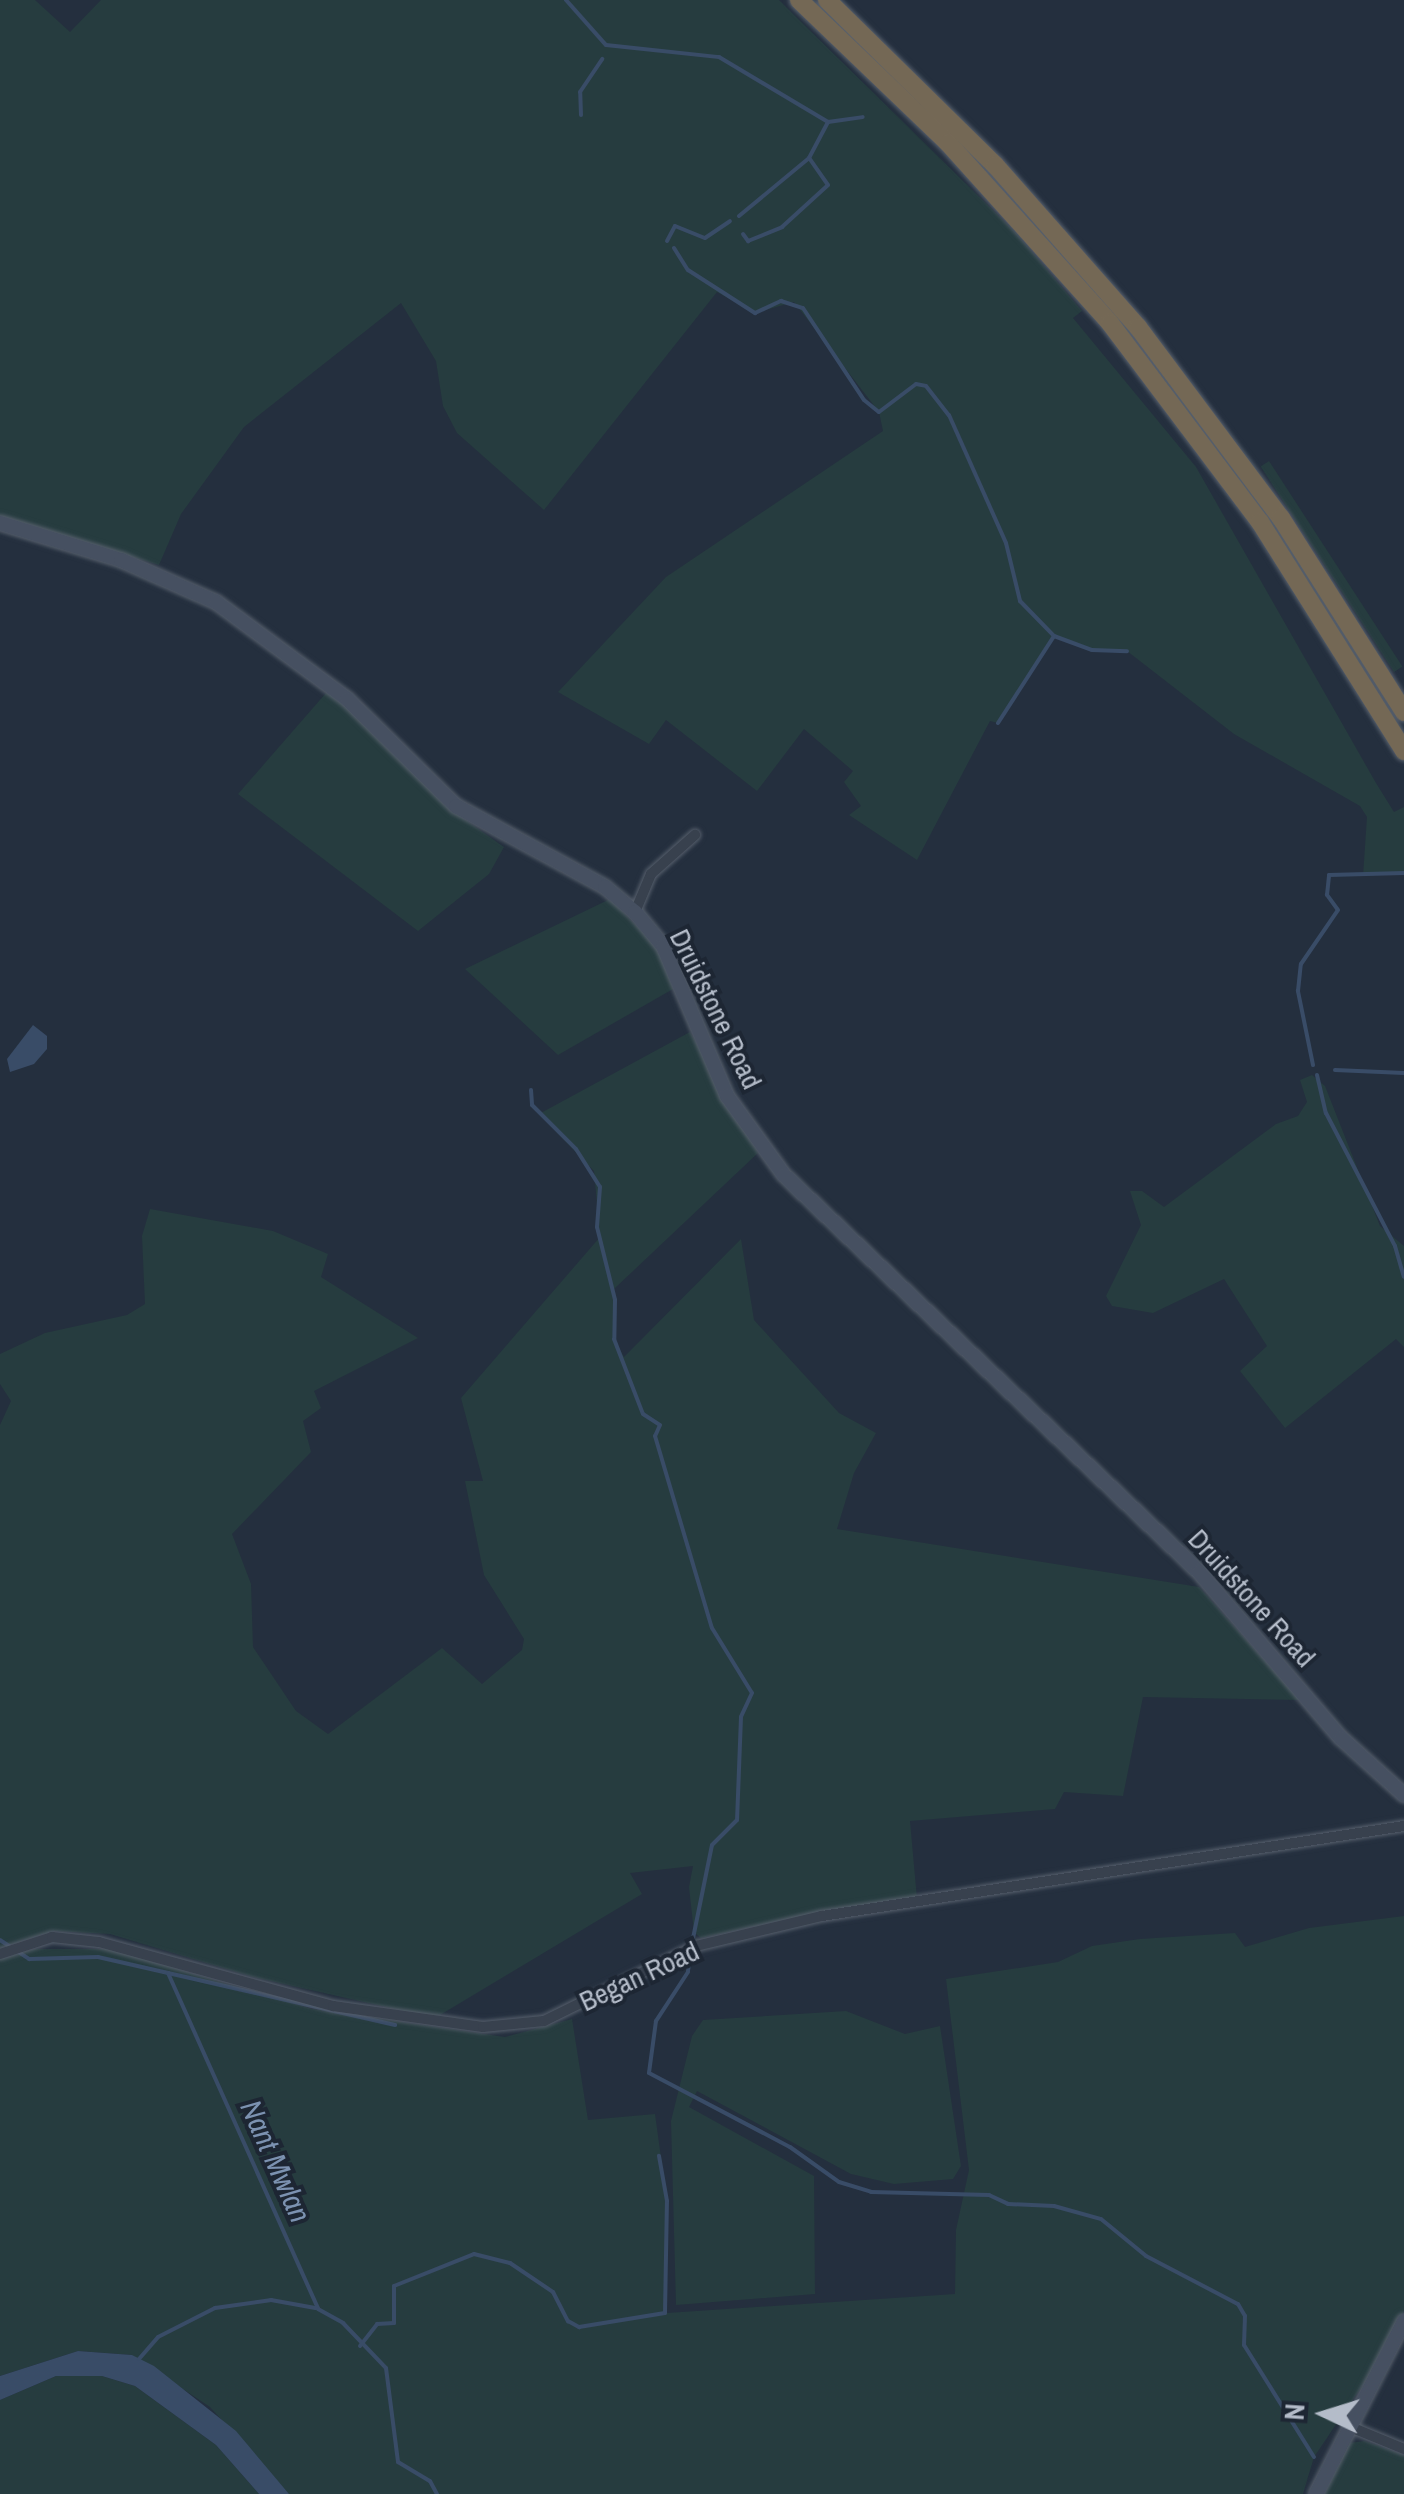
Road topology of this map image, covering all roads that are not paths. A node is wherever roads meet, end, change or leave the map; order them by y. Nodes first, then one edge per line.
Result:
1 (799, 0) edge
2 (827, 0) edge
3 (0, 523) edge
4 (1404, 712) edge
5 (1404, 751) edge
6 (695, 835) dead end
7 (635, 912) junction
8 (1404, 1795) edge
9 (1404, 1826) edge
10 (0, 1954) edge
11 (1404, 2321) edge
12 (1348, 2426) junction
13 (1404, 2448) edge
14 (1316, 2494) edge

1 - 5 highway
2 - 4 highway
3 - 7 street, Druidstone Road
6 - 7 street
7 - 8 street, Druidstone Road
9 - 10 street, Began Road
11 - 12 street
12 - 13 street
12 - 14 street

